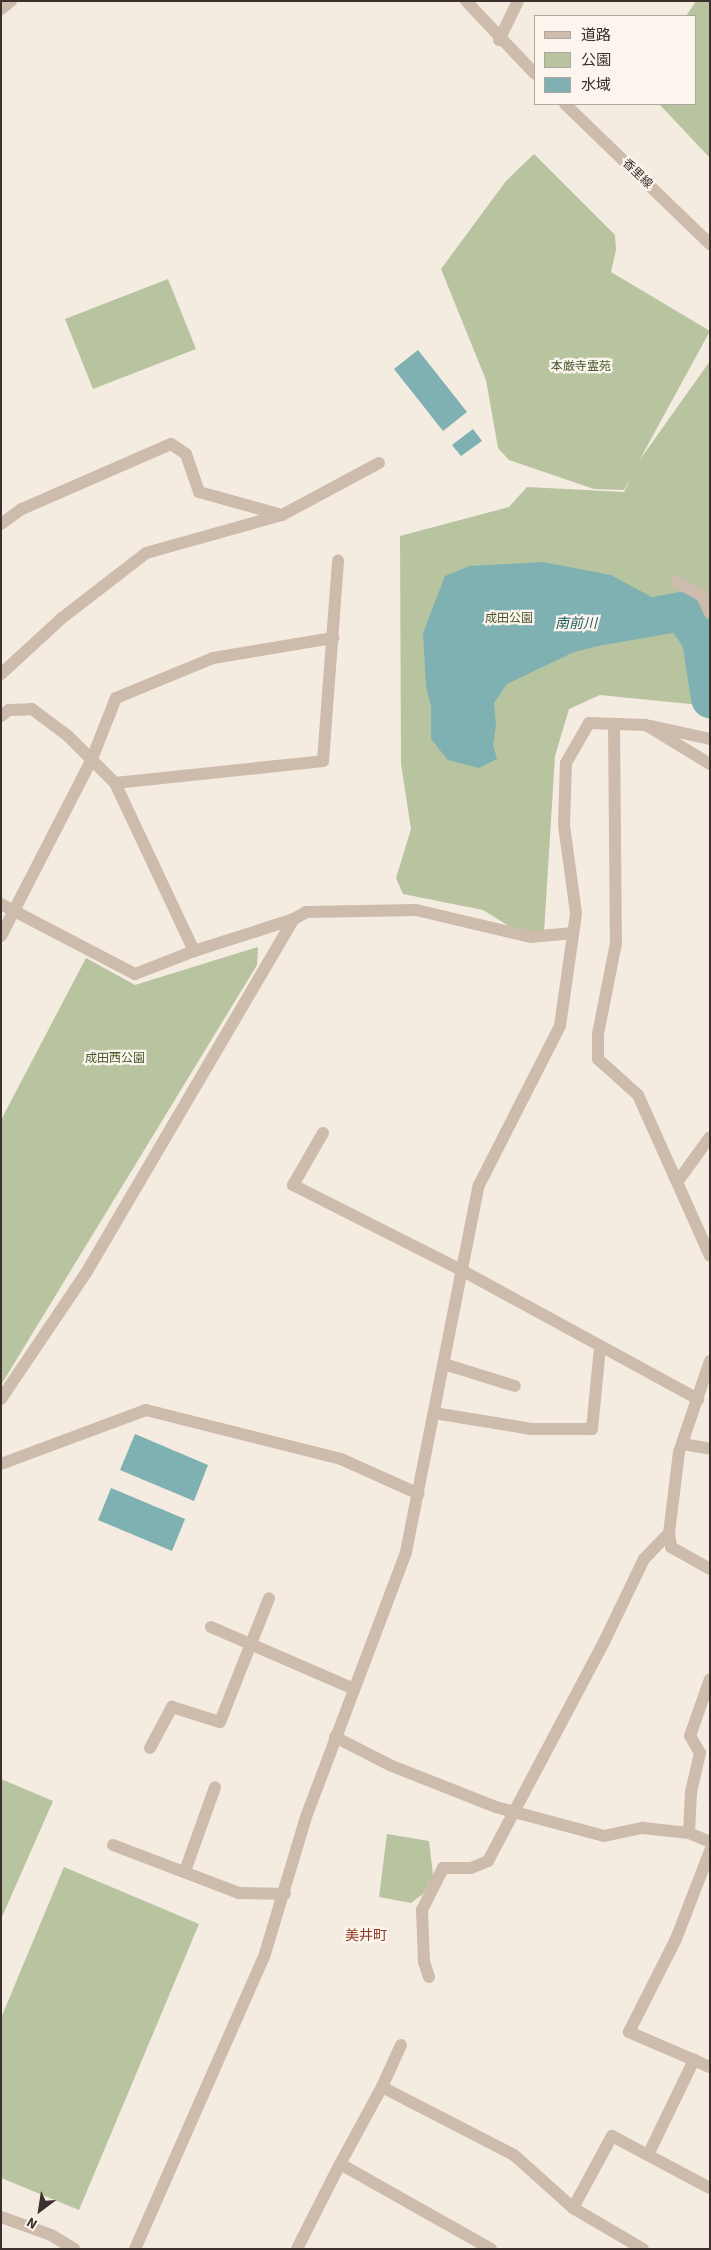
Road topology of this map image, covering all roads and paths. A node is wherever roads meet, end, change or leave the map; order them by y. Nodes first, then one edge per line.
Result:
1 (11, 1) edge
2 (466, 1) edge
3 (518, 1) edge
4 (1, 9) edge
5 (499, 40) junction
6 (534, 73) edge
7 (566, 105) edge
8 (710, 244) edge
9 (379, 463) dead end
10 (282, 515) junction
11 (1, 524) edge
12 (338, 561) dead end
13 (677, 582) dead end
14 (710, 613) edge
15 (333, 638) junction
16 (1, 674) edge
17 (1, 716) edge
18 (614, 724) junction
19 (646, 725) junction
20 (710, 739) edge
21 (91, 761) junction
22 (710, 764) edge
23 (115, 783) junction
24 (1, 904) edge
25 (14, 910) junction
26 (294, 920) junction
27 (574, 933) junction
28 (1, 936) edge
29 (194, 951) junction
30 (323, 1133) dead end
31 (710, 1137) edge
32 (678, 1181) junction
33 (710, 1256) edge
34 (463, 1271) junction
35 (600, 1347) junction
36 (710, 1361) edge
37 (444, 1364) junction
38 (515, 1386) dead end
39 (1, 1399) edge
40 (698, 1399) junction
41 (434, 1413) junction
42 (683, 1444) junction
43 (710, 1449) edge
44 (1, 1464) edge
45 (419, 1494) junction
46 (669, 1533) junction
47 (710, 1569) edge
48 (269, 1598) dead end
49 (211, 1628) dead end
50 (251, 1644) junction
51 (710, 1679) edge
52 (352, 1688) junction
53 (704, 1718) edge
54 (335, 1737) junction
55 (150, 1748) dead end
56 (215, 1787) dead end
57 (512, 1811) junction
58 (689, 1833) junction
59 (710, 1842) edge
60 (112, 1845) dead end
61 (710, 1851) edge
62 (185, 1871) junction
63 (285, 1894) junction
64 (429, 1977) dead end
65 (401, 2046) dead end
66 (694, 2060) junction
67 (710, 2067) edge
68 (382, 2087) junction
69 (648, 2155) junction
70 (340, 2164) junction
71 (710, 2188) edge
72 (573, 2208) junction
73 (1, 2217) edge
74 (74, 2249) edge
75 (135, 2249) edge
76 (297, 2249) edge
77 (491, 2249) edge
78 (643, 2249) edge

1 - 4 street
2 - 5 street
3 - 5 street
5 - 6 street
7 - 8 street, 香里線
9 - 10 street
10 - 11 street
10 - 16 street
12 - 15 street
13 - 14 street
15 - 21 street
15 - 23 street
17 - 21 street
18 - 19 street
18 - 27 street
18 - 32 street
19 - 20 street
19 - 22 street
21 - 23 street
21 - 25 street
23 - 29 street
24 - 25 street
25 - 28 street
25 - 29 street
26 - 27 street
26 - 29 street
26 - 39 street
27 - 34 street
30 - 34 street
31 - 32 street
32 - 33 street
34 - 35 street
34 - 37 street
35 - 40 street
35 - 41 street
36 - 40 street
37 - 38 street
37 - 41 street
40 - 42 street
41 - 45 street
42 - 43 street
42 - 46 street
44 - 45 street
45 - 52 street
46 - 47 street
46 - 57 street
48 - 50 street
49 - 50 street
50 - 52 street
50 - 55 street
51 - 53 street
52 - 54 street
53 - 58 street
54 - 57 street
54 - 63 street
56 - 62 street
57 - 58 street
57 - 64 street
58 - 59 street
60 - 62 street
61 - 66 street
62 - 63 street
63 - 75 street
65 - 68 street
66 - 67 street
66 - 69 street
68 - 70 street
68 - 72 street
69 - 71 street
69 - 72 street
70 - 76 street
70 - 77 street
72 - 78 street
73 - 74 street

